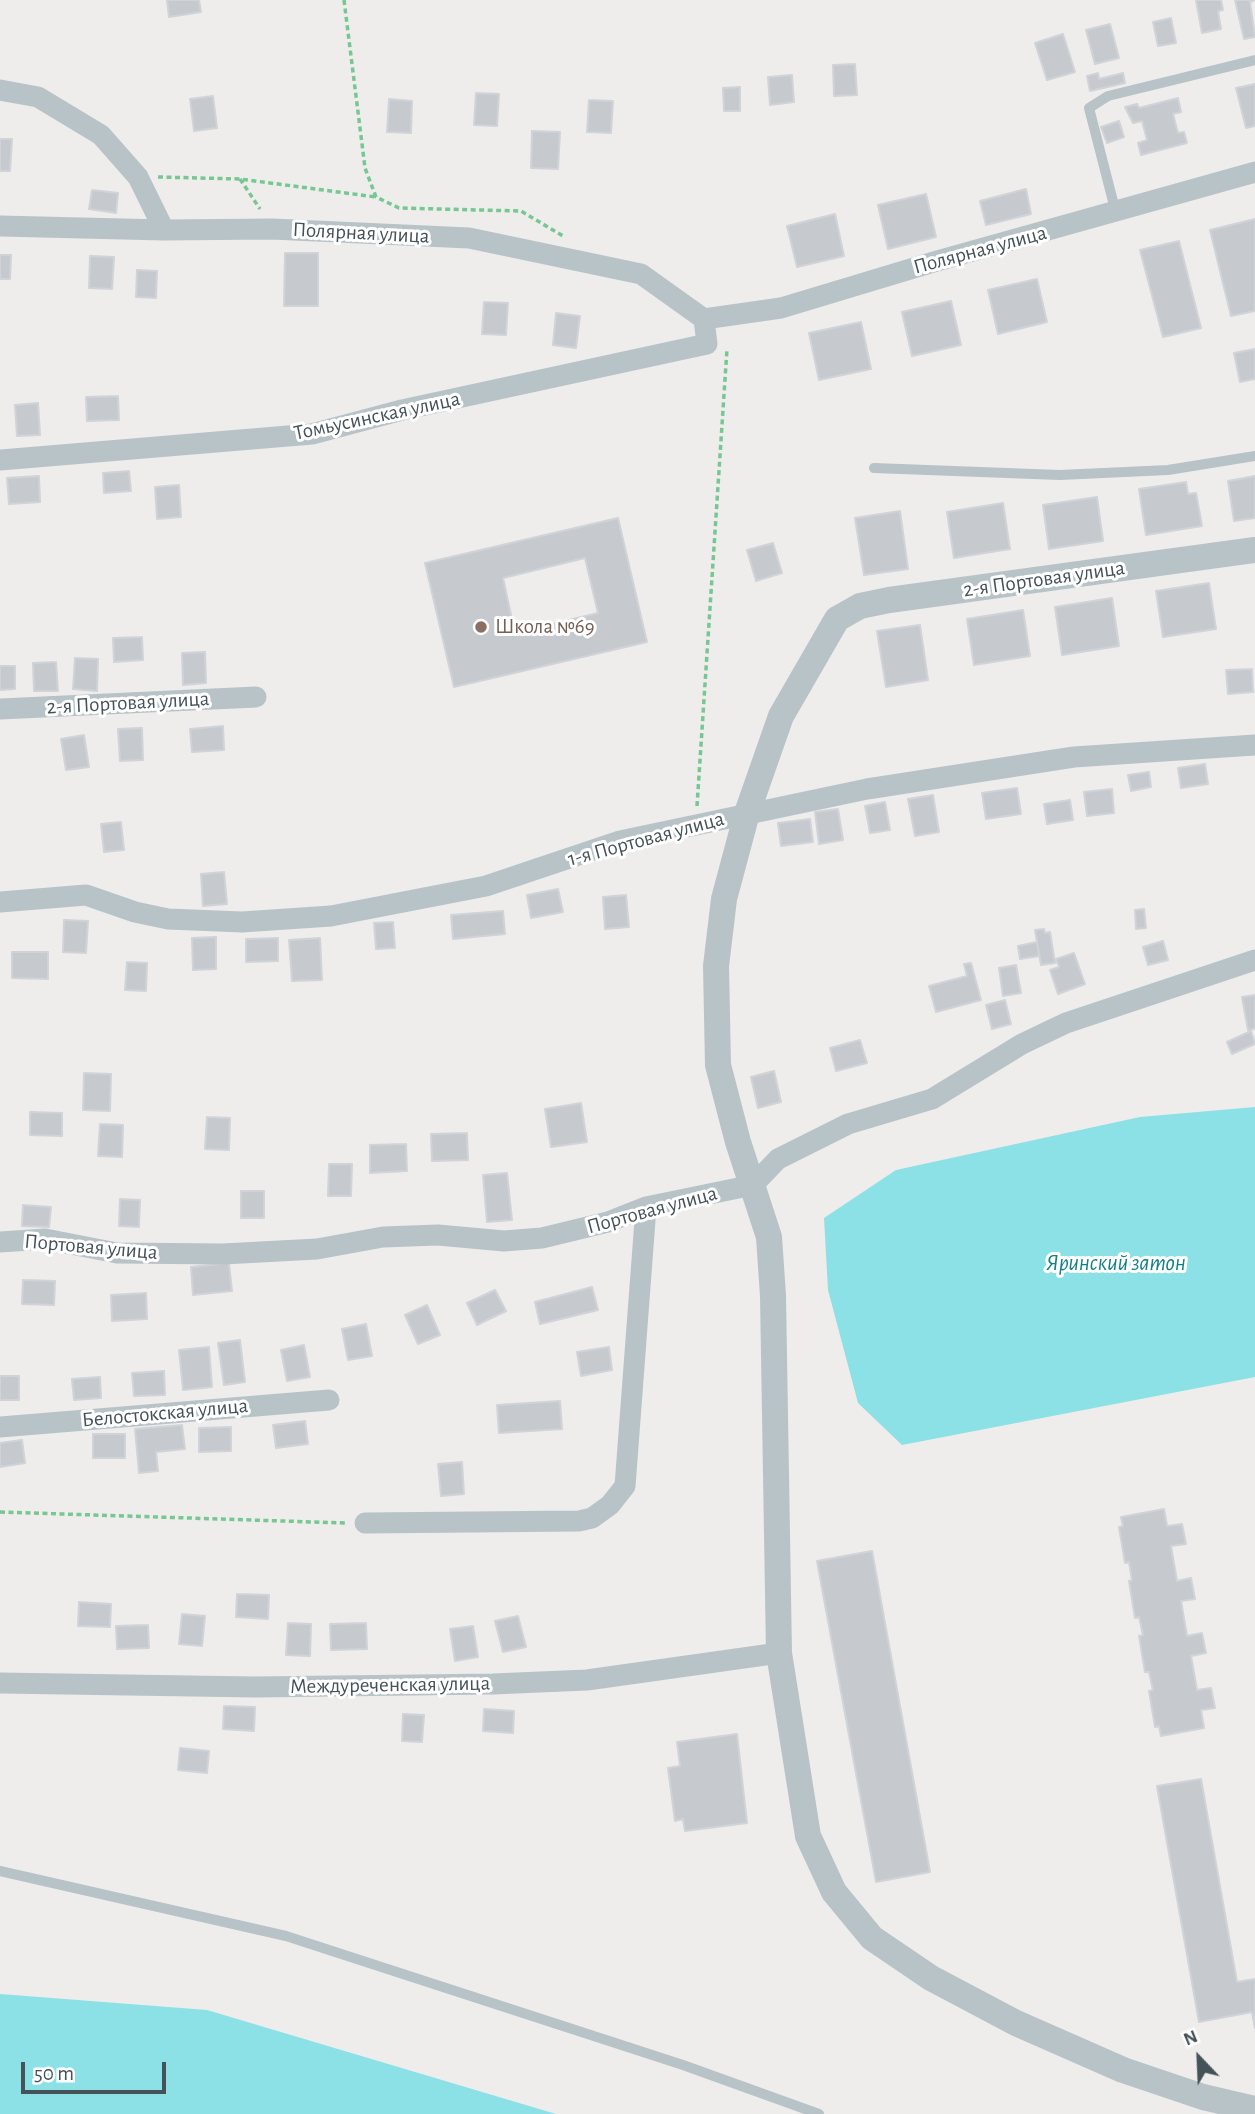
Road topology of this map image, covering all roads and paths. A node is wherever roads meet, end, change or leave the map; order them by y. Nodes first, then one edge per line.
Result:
1 (344, 0) edge
2 (1255, 60) edge
3 (0, 90) edge
4 (1255, 172) edge
5 (138, 177) junction
6 (240, 178) junction
7 (376, 197) junction
8 (1116, 213) junction
9 (0, 226) edge
10 (272, 229) junction
11 (164, 230) junction
12 (585, 262) junction
13 (729, 316) junction
14 (704, 319) junction
15 (1255, 456) edge
16 (0, 460) edge
17 (874, 468) dead end
18 (1255, 550) edge
19 (256, 697) dead end
20 (0, 709) edge
21 (1255, 745) edge
22 (747, 813) junction
23 (696, 824) junction
24 (0, 902) edge
25 (1255, 960) edge
26 (753, 1185) junction
27 (646, 1207) junction
28 (0, 1242) edge
29 (329, 1400) dead end
30 (0, 1427) edge
31 (0, 1512) edge
32 (365, 1523) joint
33 (779, 1653) junction
34 (0, 1683) edge
35 (0, 1871) edge
36 (1255, 2109) edge
37 (819, 2114) edge

1 - 7 path
2 - 8 lane
3 - 5 street
4 - 8 street, Полярная улица
5 - 6 path
5 - 11 street
6 - 7 path
6 - 10 path
7 - 12 path
8 - 13 street, Полярная улица
9 - 11 street, Полярная улица
10 - 11 street, Полярная улица
10 - 12 street, Полярная улица
12 - 14 street, Полярная улица
13 - 14 street, Полярная улица
13 - 23 path
14 - 16 street, Томьусинская улица
15 - 17 lane
18 - 22 street, 2-я Портовая улица
19 - 20 street, 2-я Портовая улица
21 - 22 street, 1-я Портовая улица
22 - 23 street, 1-я Портовая улица
22 - 26 street
23 - 24 street, 1-я Портовая улица
25 - 26 street
26 - 27 street, Портовая улица
26 - 33 street
27 - 28 street, Портовая улица
27 - 32 street
29 - 30 street, Белостокская улица
31 - 32 path
33 - 34 street, Междуреченская улица
33 - 36 street
35 - 37 lane

